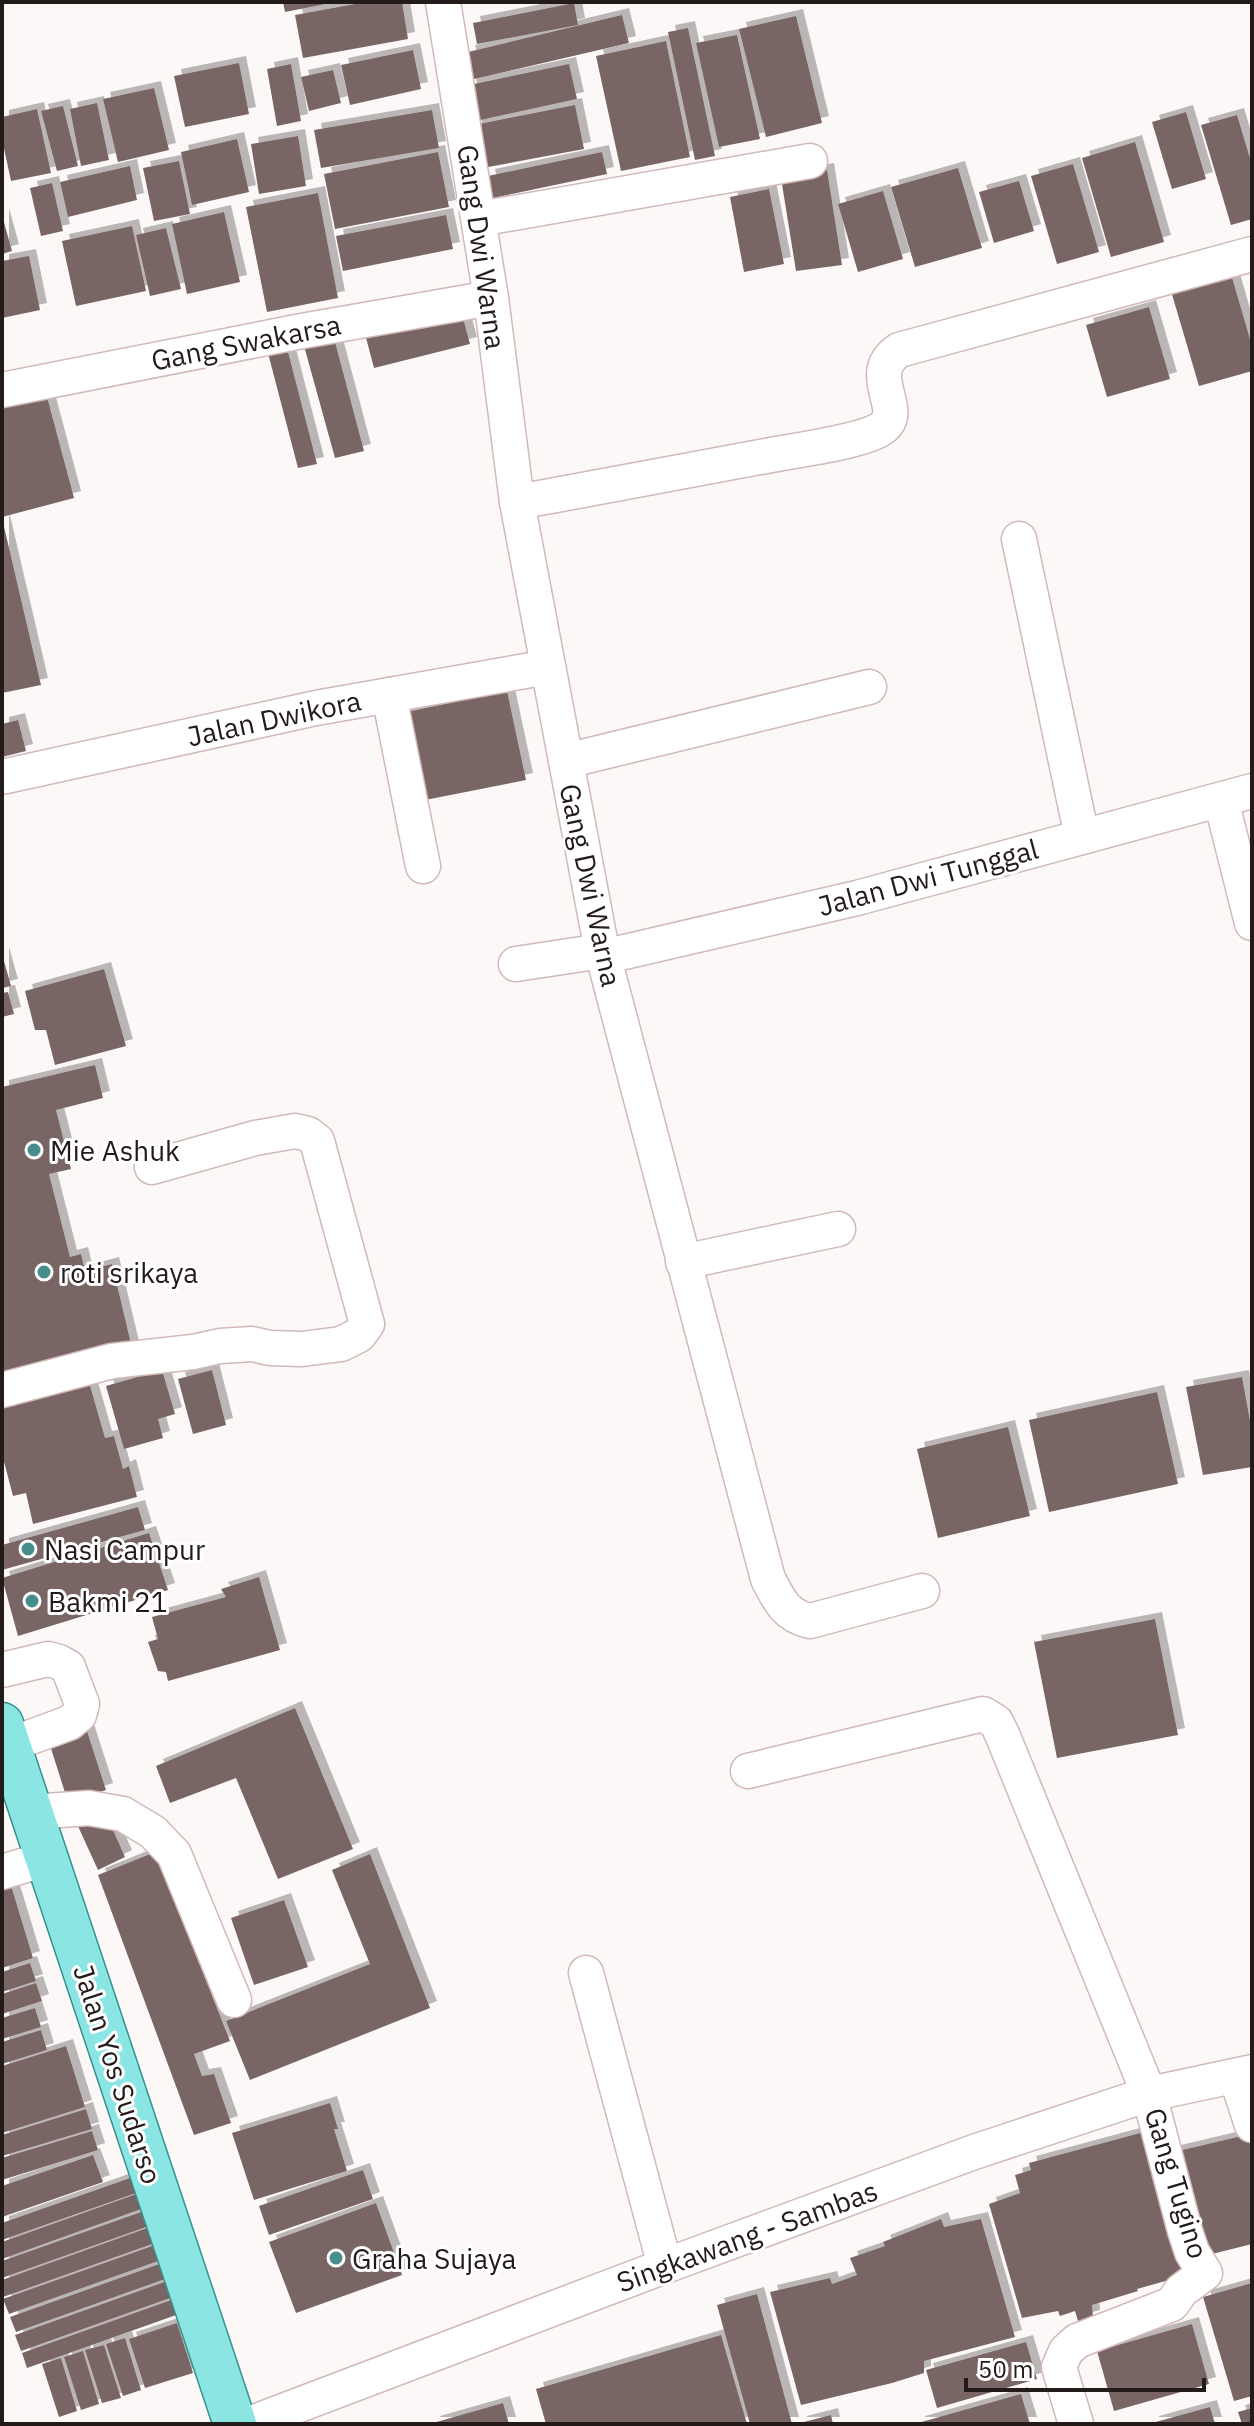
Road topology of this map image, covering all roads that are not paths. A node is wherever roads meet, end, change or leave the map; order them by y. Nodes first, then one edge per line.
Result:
1 (443, 2) edge
2 (810, 161) dead end
3 (479, 219) junction
4 (1252, 254) edge
5 (491, 298) junction
6 (2, 390) edge
7 (517, 502) junction
8 (1019, 539) dead end
9 (548, 667) junction
10 (869, 687) dead end
11 (389, 695) junction
12 (566, 761) junction
13 (2, 777) edge
14 (1237, 795) edge
15 (1082, 837) junction
16 (423, 866) dead end
17 (1252, 923) edge
18 (603, 954) junction
19 (516, 964) dead end
20 (152, 1167) dead end
21 (838, 1229) dead end
22 (683, 1262) junction
23 (2, 1390) edge
24 (922, 1591) dead end
25 (2, 1670) edge
26 (6, 1734) edge
27 (748, 1771) dead end
28 (30, 1812) junction
29 (46, 1859) junction
30 (2, 1872) edge
31 (586, 1973) dead end
32 (234, 2000) dead end
33 (1244, 2074) edge
34 (1149, 2094) junction
35 (1252, 2125) edge
36 (665, 2266) junction
37 (235, 2424) edge
38 (249, 2424) edge
39 (1076, 2424) edge

1 - 3 street, Gang Dwi Warna
2 - 3 street
3 - 5 street, Gang Dwi Warna
4 - 7 street
5 - 6 street, Gang Swakarsa
5 - 7 street, Gang Dwi Warna
7 - 9 street, Gang Dwi Warna
8 - 15 street
9 - 11 street, Jalan Dwikora
9 - 12 street, Gang Dwi Warna
10 - 12 street
11 - 13 street, Jalan Dwikora
11 - 16 street
12 - 18 street, Gang Dwi Warna
14 - 15 street, Jalan Dwi Tunggal
14 - 17 street
15 - 18 street, Jalan Dwi Tunggal
18 - 19 street, Jalan Dwi Tunggal
18 - 22 street, Gang Dwi Warna
20 - 23 street
21 - 22 street
22 - 24 street, Gang Dwi Warna
25 - 26 street
26 - 28 main road, Jalan Yos Sudarso
27 - 34 street
28 - 29 main road, Jalan Yos Sudarso
28 - 32 street
29 - 30 street
29 - 37 main road, Jalan Yos Sudarso
31 - 36 street
33 - 34 street, Singkawang - Sambas
33 - 35 street
34 - 36 street, Singkawang - Sambas
34 - 39 street, Gang Tugino
36 - 38 street, Singkawang - Sambas

